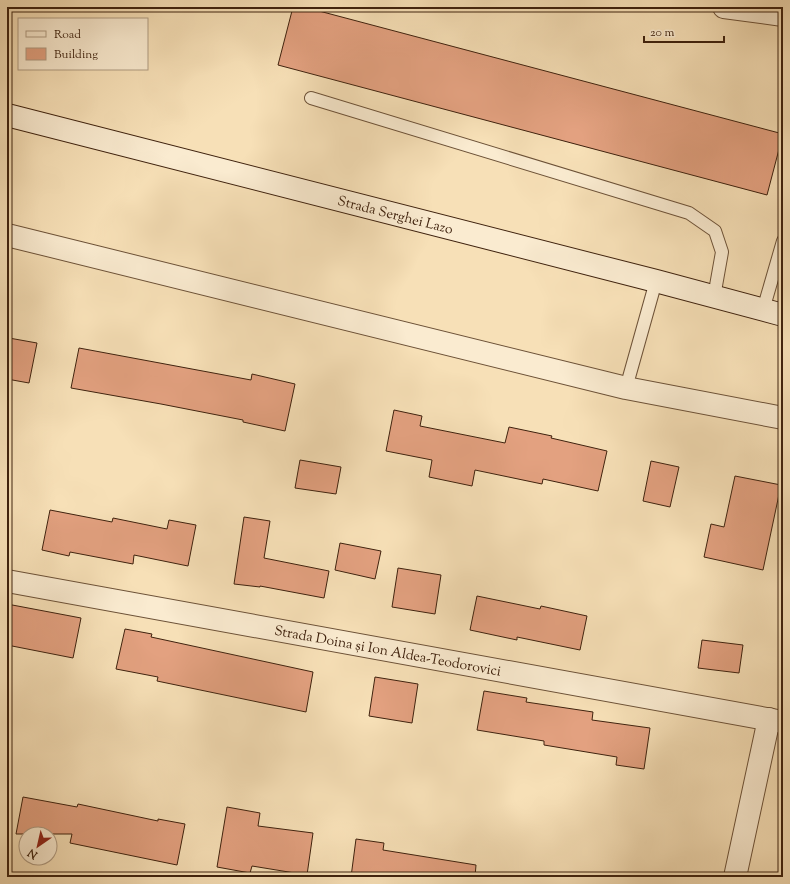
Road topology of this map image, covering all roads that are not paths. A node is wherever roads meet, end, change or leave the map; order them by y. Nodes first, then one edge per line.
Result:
1 (724, 7) edge
2 (783, 15) edge
3 (311, 98) dead end
4 (7, 115) edge
5 (7, 235) edge
6 (783, 241) edge
7 (656, 281) junction
8 (714, 297) junction
9 (773, 312) edge
10 (626, 388) junction
11 (783, 418) edge
12 (7, 581) edge
13 (776, 721) edge
14 (735, 877) edge

1 - 2 street
3 - 8 lane
4 - 7 street, Strada Serghei Lazo
5 - 10 street
6 - 9 lane
7 - 8 street, Strada Serghei Lazo
7 - 10 lane
8 - 9 street, Strada Serghei Lazo
10 - 11 street
12 - 13 street, Strada Doina și Ion Aldea-Teodorovici
13 - 14 street

